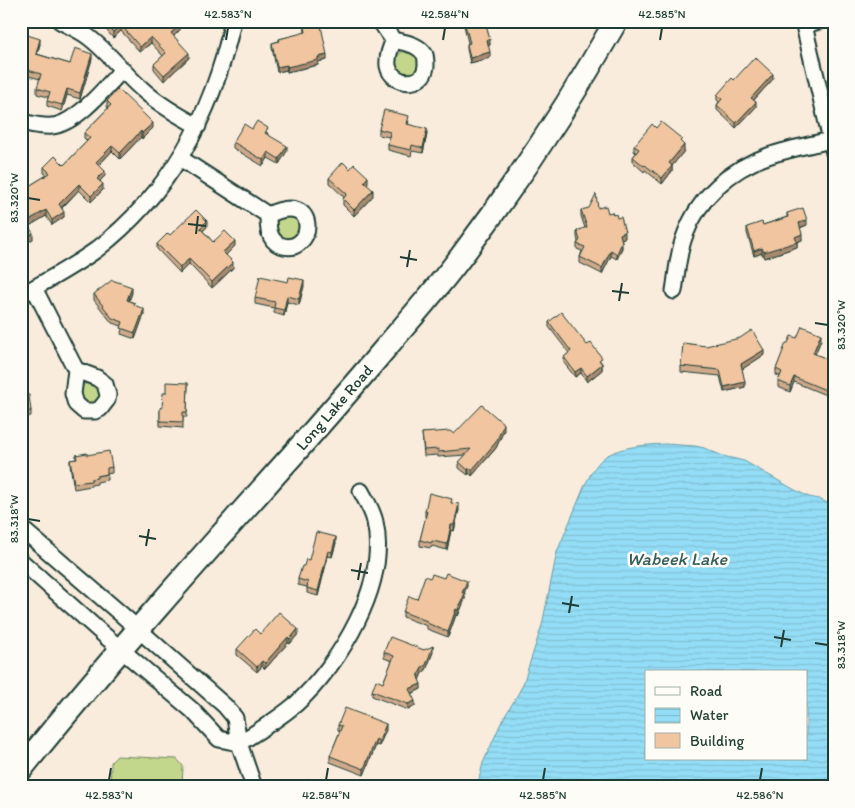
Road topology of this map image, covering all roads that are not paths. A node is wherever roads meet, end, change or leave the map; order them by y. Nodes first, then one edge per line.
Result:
1 (60, 21) edge
2 (233, 21) edge
3 (380, 21) edge
4 (616, 21) edge
5 (808, 22) edge
6 (394, 40) dead end
7 (122, 70) junction
8 (21, 122) edge
9 (198, 126) junction
10 (832, 147) edge
11 (180, 158) junction
12 (268, 215) dead end
13 (28, 291) edge
14 (674, 291) dead end
15 (76, 370) dead end
16 (361, 491) dead end
17 (21, 528) edge
18 (21, 562) edge
19 (138, 629) junction
20 (122, 649) junction
21 (239, 743) junction
22 (21, 769) edge
23 (254, 787) edge

1 - 7 street
2 - 9 street
3 - 6 street
4 - 19 main road, Long Lake Road
5 - 10 street
7 - 8 street
7 - 9 street
9 - 11 street
10 - 14 street
11 - 12 street
11 - 13 street
13 - 15 street
16 - 21 street
17 - 19 street
18 - 20 street
19 - 20 main road, Long Lake Road
19 - 21 street
20 - 21 street
20 - 22 main road, Long Lake Road
21 - 23 street

